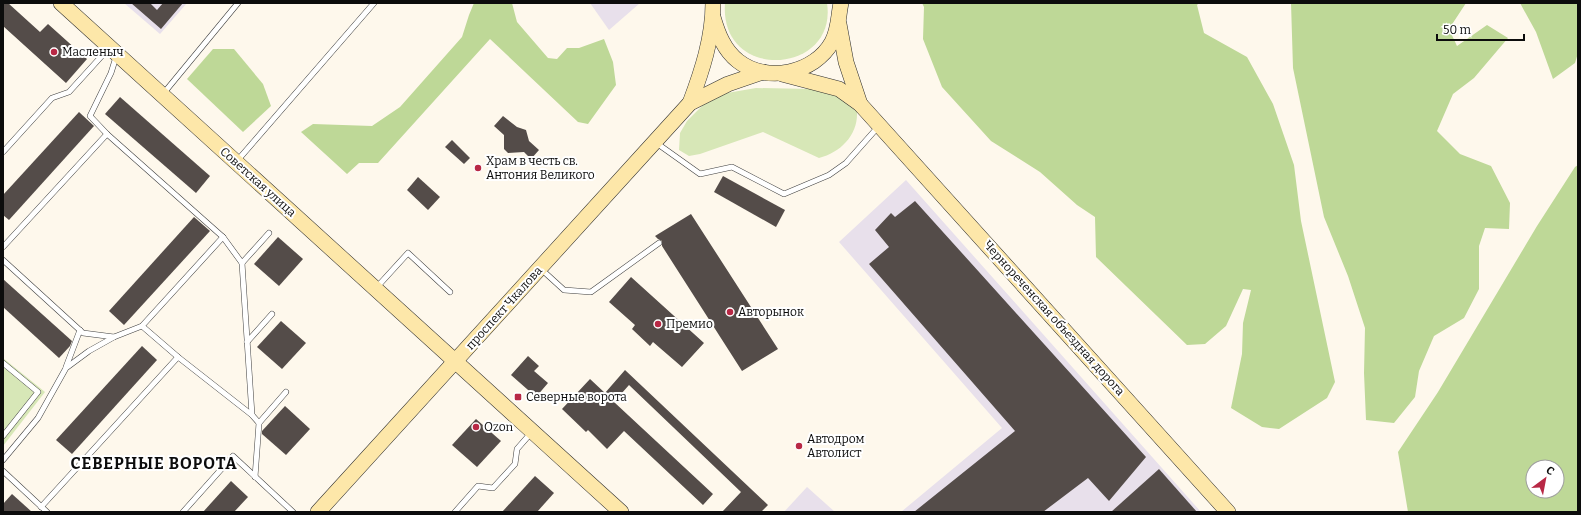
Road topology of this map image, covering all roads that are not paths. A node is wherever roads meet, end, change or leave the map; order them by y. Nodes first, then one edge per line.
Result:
1 (61, 3) edge
2 (238, 3) edge
3 (374, 3) edge
4 (840, 4) edge
5 (713, 10) edge
6 (839, 23) junction
7 (113, 51) junction
8 (763, 72) junction
9 (782, 74) junction
10 (162, 95) junction
11 (690, 103) junction
12 (860, 104) junction
13 (880, 125) junction
14 (107, 134) junction
15 (655, 142) junction
16 (3, 152) edge
17 (236, 162) junction
18 (268, 233) dead end
19 (223, 236) junction
20 (658, 243) dead end
21 (3, 247) edge
22 (3, 260) edge
23 (242, 263) junction
24 (540, 268) junction
25 (376, 288) junction
26 (450, 292) dead end
27 (272, 314) dead end
28 (142, 326) junction
29 (80, 330) junction
30 (114, 338) junction
31 (247, 342) junction
32 (178, 357) junction
33 (456, 361) junction
34 (3, 363) edge
35 (66, 368) junction
36 (286, 392) dead end
37 (252, 416) junction
38 (260, 423) junction
39 (533, 431) junction
40 (3, 436) edge
41 (3, 460) edge
42 (3, 471) edge
43 (255, 477) junction
44 (41, 507) junction
45 (322, 510) edge
46 (47, 512) edge
47 (183, 512) edge
48 (293, 512) edge
49 (455, 512) edge
50 (621, 512) edge
51 (1228, 512) edge

1 - 7 main road, Советская улица
2 - 10 lane
3 - 17 lane
4 - 6 main road
5 - 8 main road
5 - 11 main road
6 - 9 main road
6 - 12 main road
7 - 10 main road, Советская улица
7 - 14 lane
7 - 16 lane
8 - 9 main road
8 - 11 main road
9 - 12 main road
10 - 17 main road, Советская улица
11 - 15 main road, проспект Чкалова
12 - 13 main road, Чернореченская объездная дорога
13 - 15 lane
13 - 51 main road, Чернореченская объездная дорога
14 - 19 lane
14 - 21 lane
15 - 24 main road, проспект Чкалова
17 - 25 main road, Советская улица
18 - 23 lane
19 - 23 lane
19 - 28 lane
20 - 24 lane
22 - 29 lane
23 - 31 lane
24 - 33 main road, проспект Чкалова
25 - 26 lane
25 - 33 main road, Советская улица
27 - 31 lane
28 - 30 lane
28 - 32 lane
29 - 30 lane
29 - 35 lane
30 - 35 lane
31 - 37 lane
32 - 37 lane
32 - 44 lane
33 - 39 main road, Советская улица
33 - 45 main road, проспект Чкалова
34 - 40 lane
35 - 41 lane
36 - 38 lane
37 - 38 lane
38 - 43 lane
39 - 49 lane
39 - 50 main road, Советская улица
42 - 44 lane
43 - 47 lane
43 - 48 lane
44 - 46 lane

